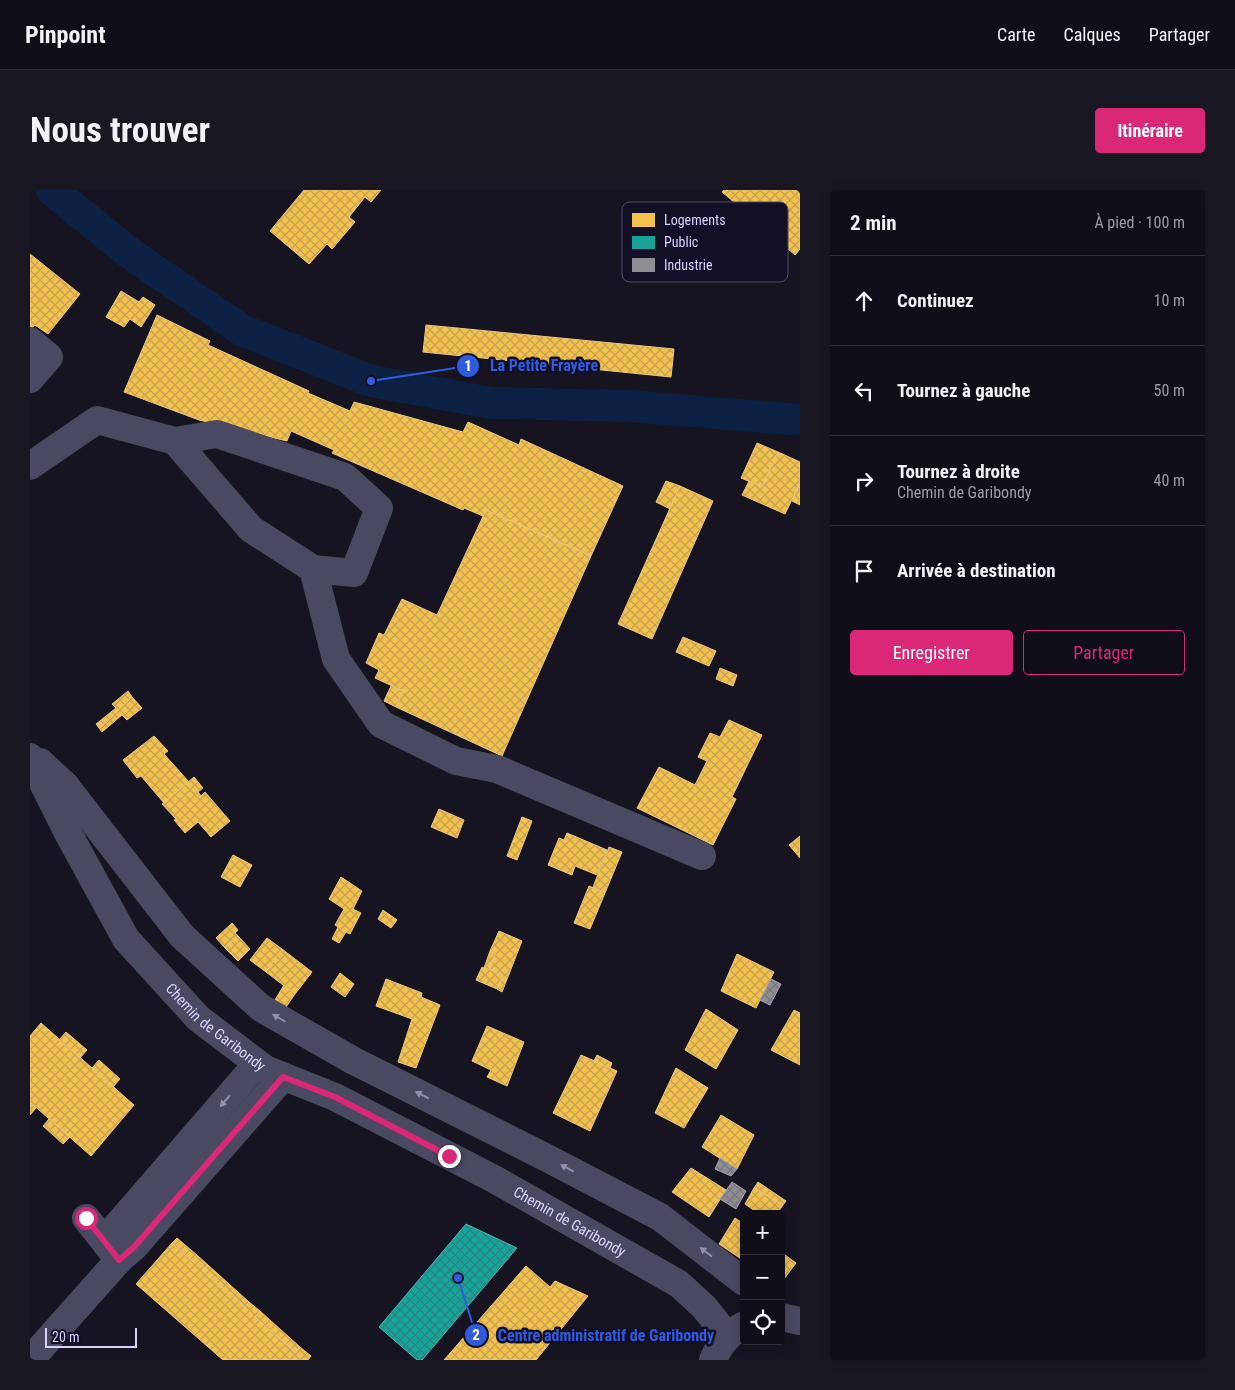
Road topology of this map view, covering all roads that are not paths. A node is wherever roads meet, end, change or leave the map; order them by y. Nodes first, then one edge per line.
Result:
1 (30, 341) edge
2 (30, 379) edge
3 (175, 441) junction
4 (30, 466) edge
5 (313, 569) junction
6 (30, 753) edge
7 (30, 757) edge
8 (702, 856) dead end
9 (257, 1064) junction
10 (283, 1077) junction
11 (86, 1218) dead end
12 (119, 1260) junction
13 (740, 1279) edge
14 (785, 1318) edge
15 (800, 1322) edge
16 (736, 1331) edge
17 (30, 1360) edge
18 (713, 1360) edge

1 - 2 street
3 - 4 street
3 - 5 street
3 - 5 street
5 - 8 street
13 -> 6 street
7 - 9 street, Chemin de Garibondy
9 - 10 street, Chemin de Garibondy
9 -> 12 street
10 - 12 street
10 - 16 street, Chemin de Garibondy
11 - 12 street
12 - 17 street
14 - 15 street
16 - 18 street

